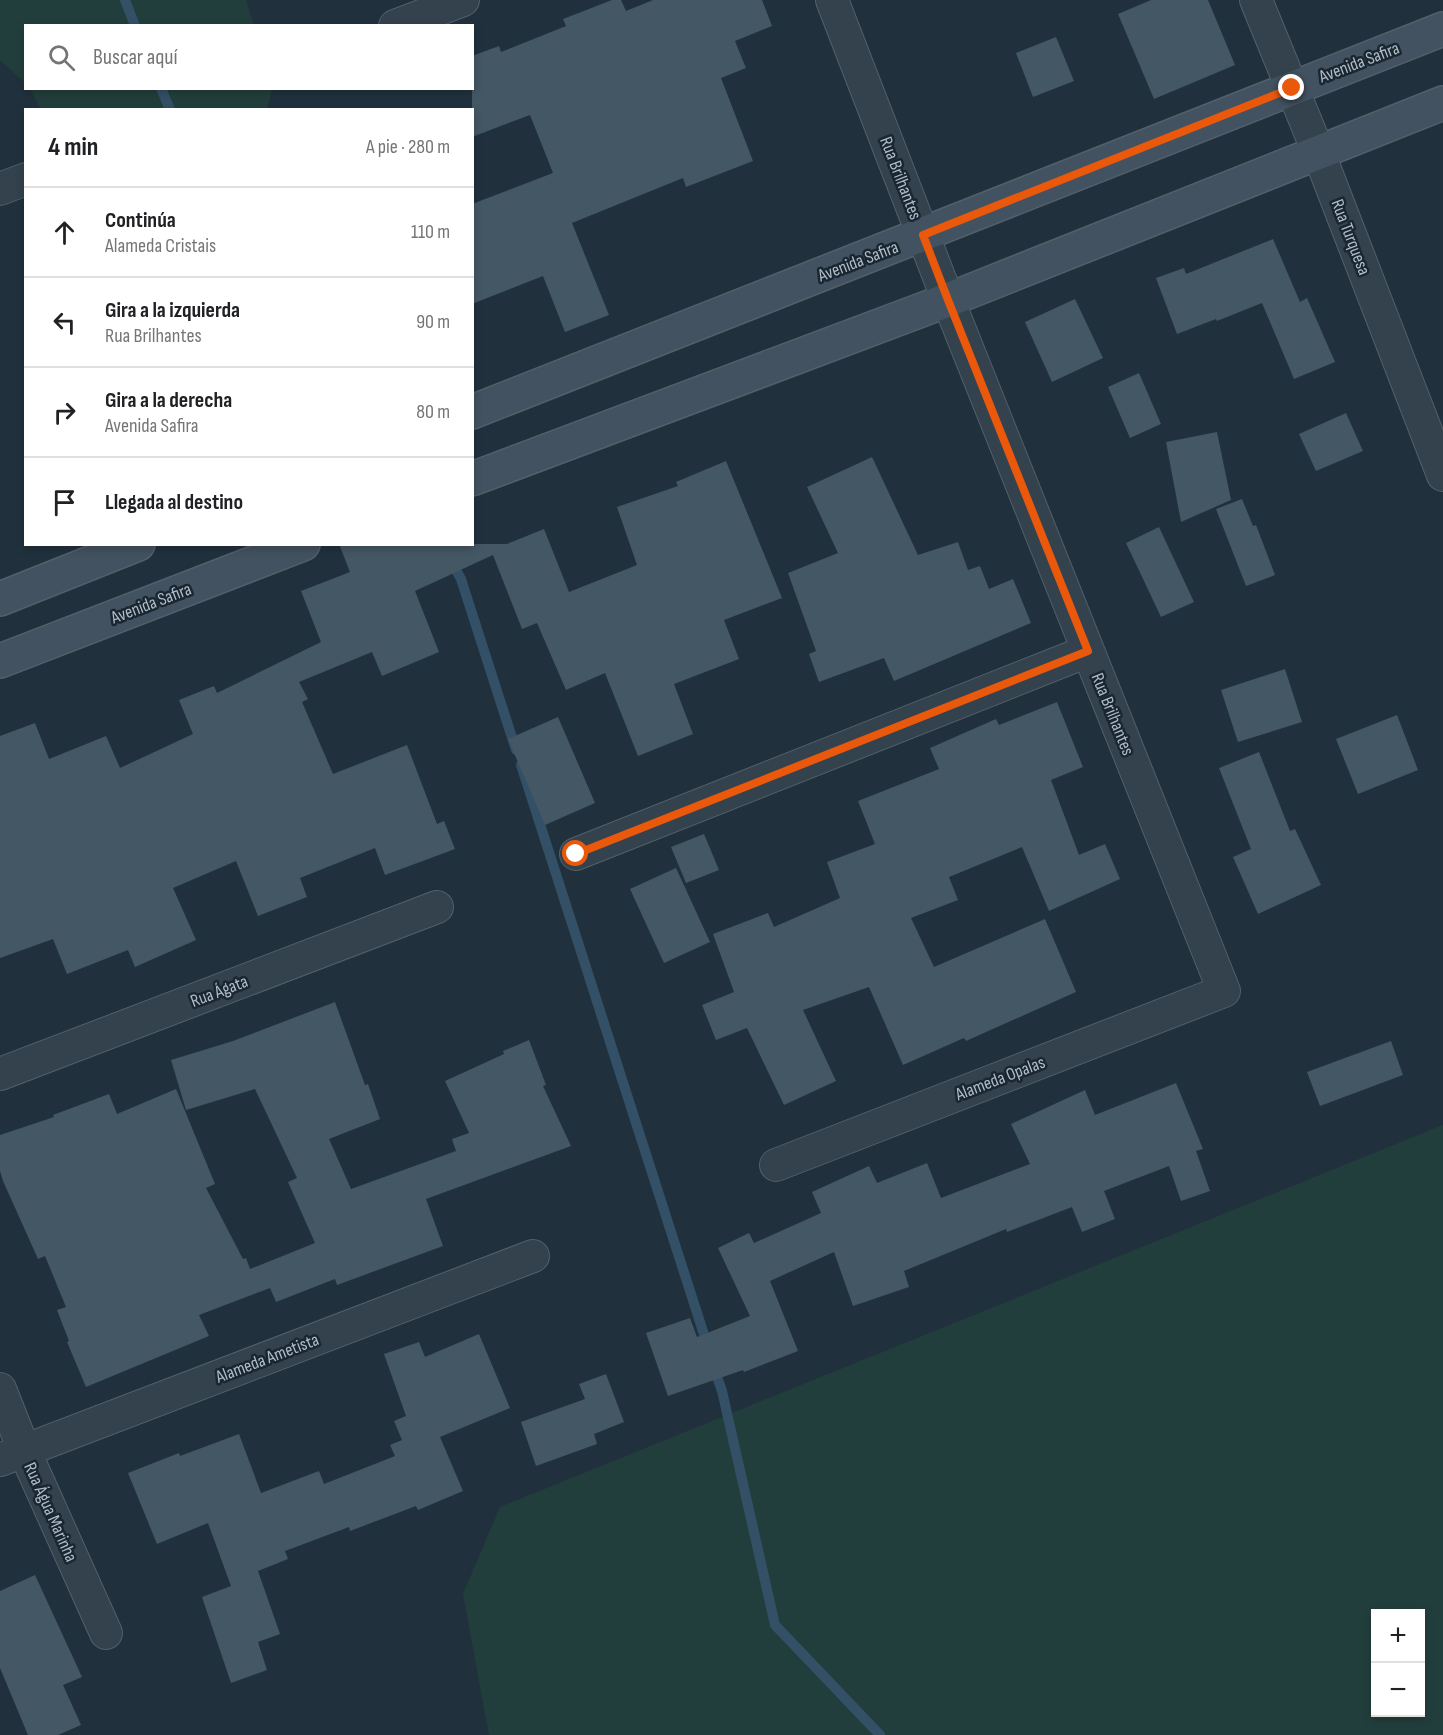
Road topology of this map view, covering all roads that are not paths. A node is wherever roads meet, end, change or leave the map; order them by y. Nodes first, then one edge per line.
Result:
1 (464, 0) edge
2 (832, 0) edge
3 (1256, 0) edge
4 (400, 24) edge
5 (1443, 29) edge
6 (1292, 88) junction
7 (1443, 103) edge
8 (1319, 154) junction
9 (24, 180) edge
10 (0, 189) edge
11 (923, 235) junction
12 (948, 300) junction
13 (474, 411) edge
14 (1443, 475) edge
15 (474, 478) edge
16 (133, 546) edge
17 (298, 546) edge
18 (0, 599) edge
19 (1088, 651) junction
20 (0, 661) edge
21 (576, 854) dead end
22 (437, 907) dead end
23 (1224, 992) joint
24 (0, 1074) edge
25 (776, 1166) dead end
26 (533, 1256) dead end
27 (0, 1389) edge
28 (12, 1455) edge
29 (106, 1633) dead end

1 - 4 street
2 - 11 street, Rua Brilhantes
3 - 6 street, Rua Turquesa
5 - 6 street, Avenida Safira
6 - 8 street, Rua Turquesa
6 - 11 street, Avenida Safira
7 - 8 street
8 - 12 street
8 - 14 street, Rua Turquesa
9 - 10 street
11 - 12 street, Rua Brilhantes
11 - 13 street, Avenida Safira
12 - 15 street
12 - 19 street, Rua Brilhantes
16 - 18 street
17 - 20 street, Avenida Safira
19 - 21 street
19 - 23 street, Rua Brilhantes
22 - 24 street, Rua Ágata
23 - 25 street, Alameda Opalas
26 - 28 street, Alameda Ametista
27 - 28 street, Rua Água Marinha
28 - 29 street, Rua Água Marinha

